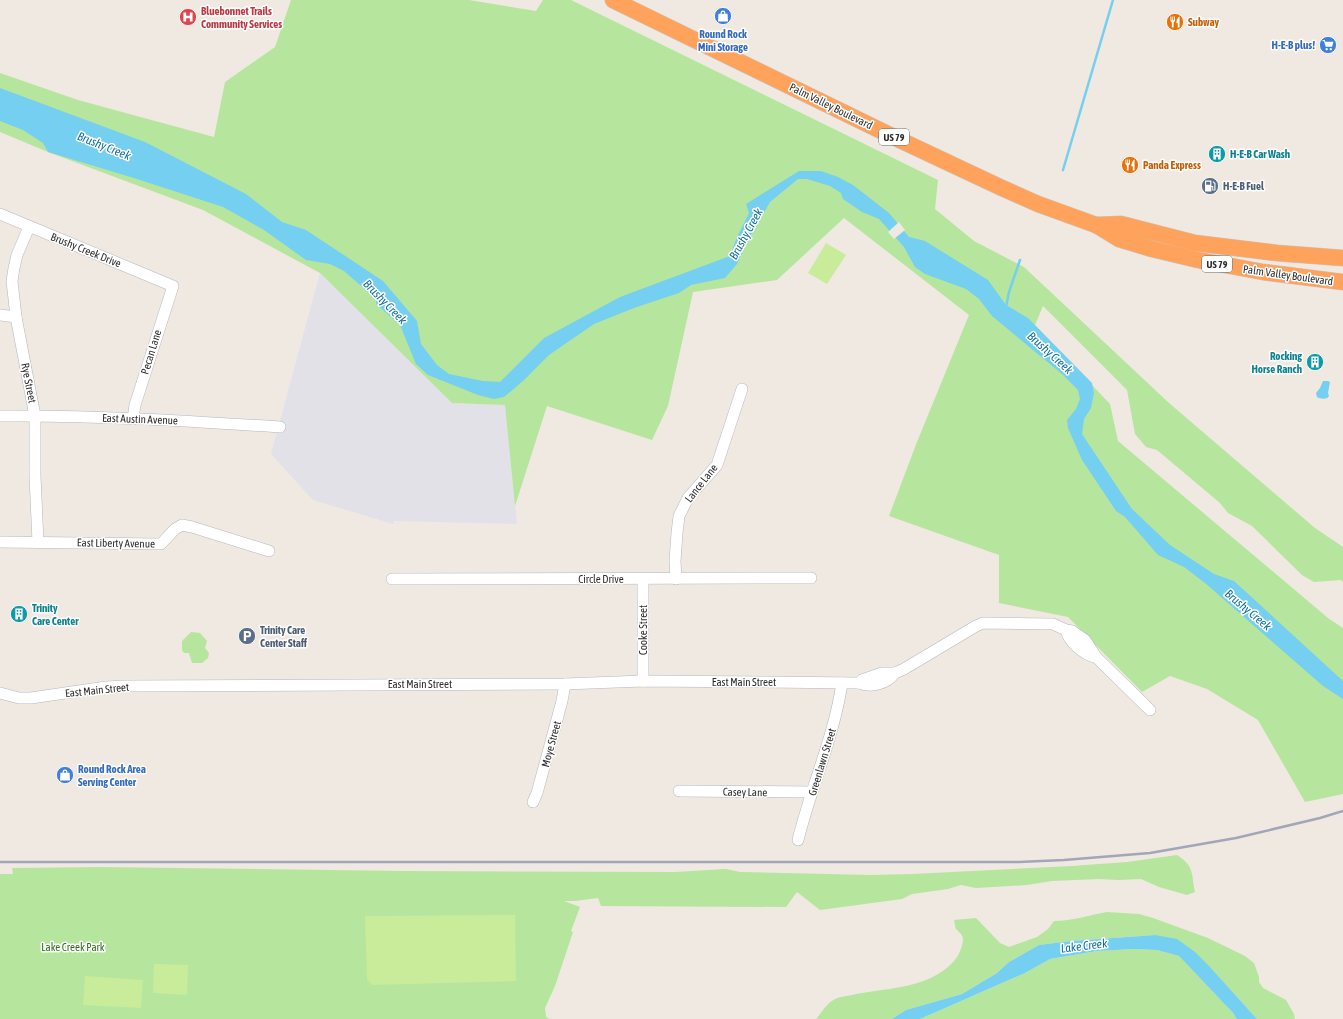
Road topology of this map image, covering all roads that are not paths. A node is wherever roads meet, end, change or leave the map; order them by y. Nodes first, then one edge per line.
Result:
1 (613, 0) edge
2 (0, 214) edge
3 (1096, 225) junction
4 (29, 227) junction
5 (1343, 258) edge
6 (1343, 265) edge
7 (1308, 278) junction
8 (1343, 282) edge
9 (173, 286) joint
10 (0, 315) edge
11 (16, 317) junction
12 (742, 389) dead end
13 (0, 416) edge
14 (35, 416) junction
15 (133, 419) junction
16 (280, 427) dead end
17 (0, 542) edge
18 (38, 542) junction
19 (269, 551) dead end
20 (392, 578) dead end
21 (811, 578) dead end
22 (643, 579) junction
23 (676, 579) junction
24 (643, 681) junction
25 (842, 683) junction
26 (565, 684) junction
27 (0, 693) edge
28 (1150, 710) dead end
29 (679, 791) dead end
30 (812, 792) junction
31 (533, 802) dead end
32 (798, 840) dead end

1 - 3 highway, Palm Valley Boulevard / US 79
2 - 4 street, Brushy Creek Drive
3 - 5 highway, Palm Valley Boulevard / US 79
3 - 7 highway, Palm Valley Boulevard / US 79
4 - 9 street, Brushy Creek Drive
4 - 11 street, Rye Street
6 - 7 highway
7 - 8 highway, Palm Valley Boulevard / US 79
9 - 15 street, Pecan Lane
10 - 11 street
11 - 14 street, Rye Street
12 - 23 street, Lance Lane
13 - 14 street, East Austin Avenue
14 - 15 street, East Austin Avenue
14 - 18 street, Rye Street
15 - 16 street, East Austin Avenue
17 - 18 street, East Liberty Avenue
18 - 19 street, East Liberty Avenue
20 - 22 street, Circle Drive
21 - 23 street, Circle Drive
22 - 23 street, Circle Drive
22 - 24 street, Cooke Street
24 - 25 street, East Main Street
24 - 26 street, East Main Street
25 - 28 street, East Main Street
25 - 30 street, Greenlawn Street
26 - 27 street, East Main Street
26 - 31 street, Moye Street
29 - 30 street, Casey Lane
30 - 32 street, Greenlawn Street

